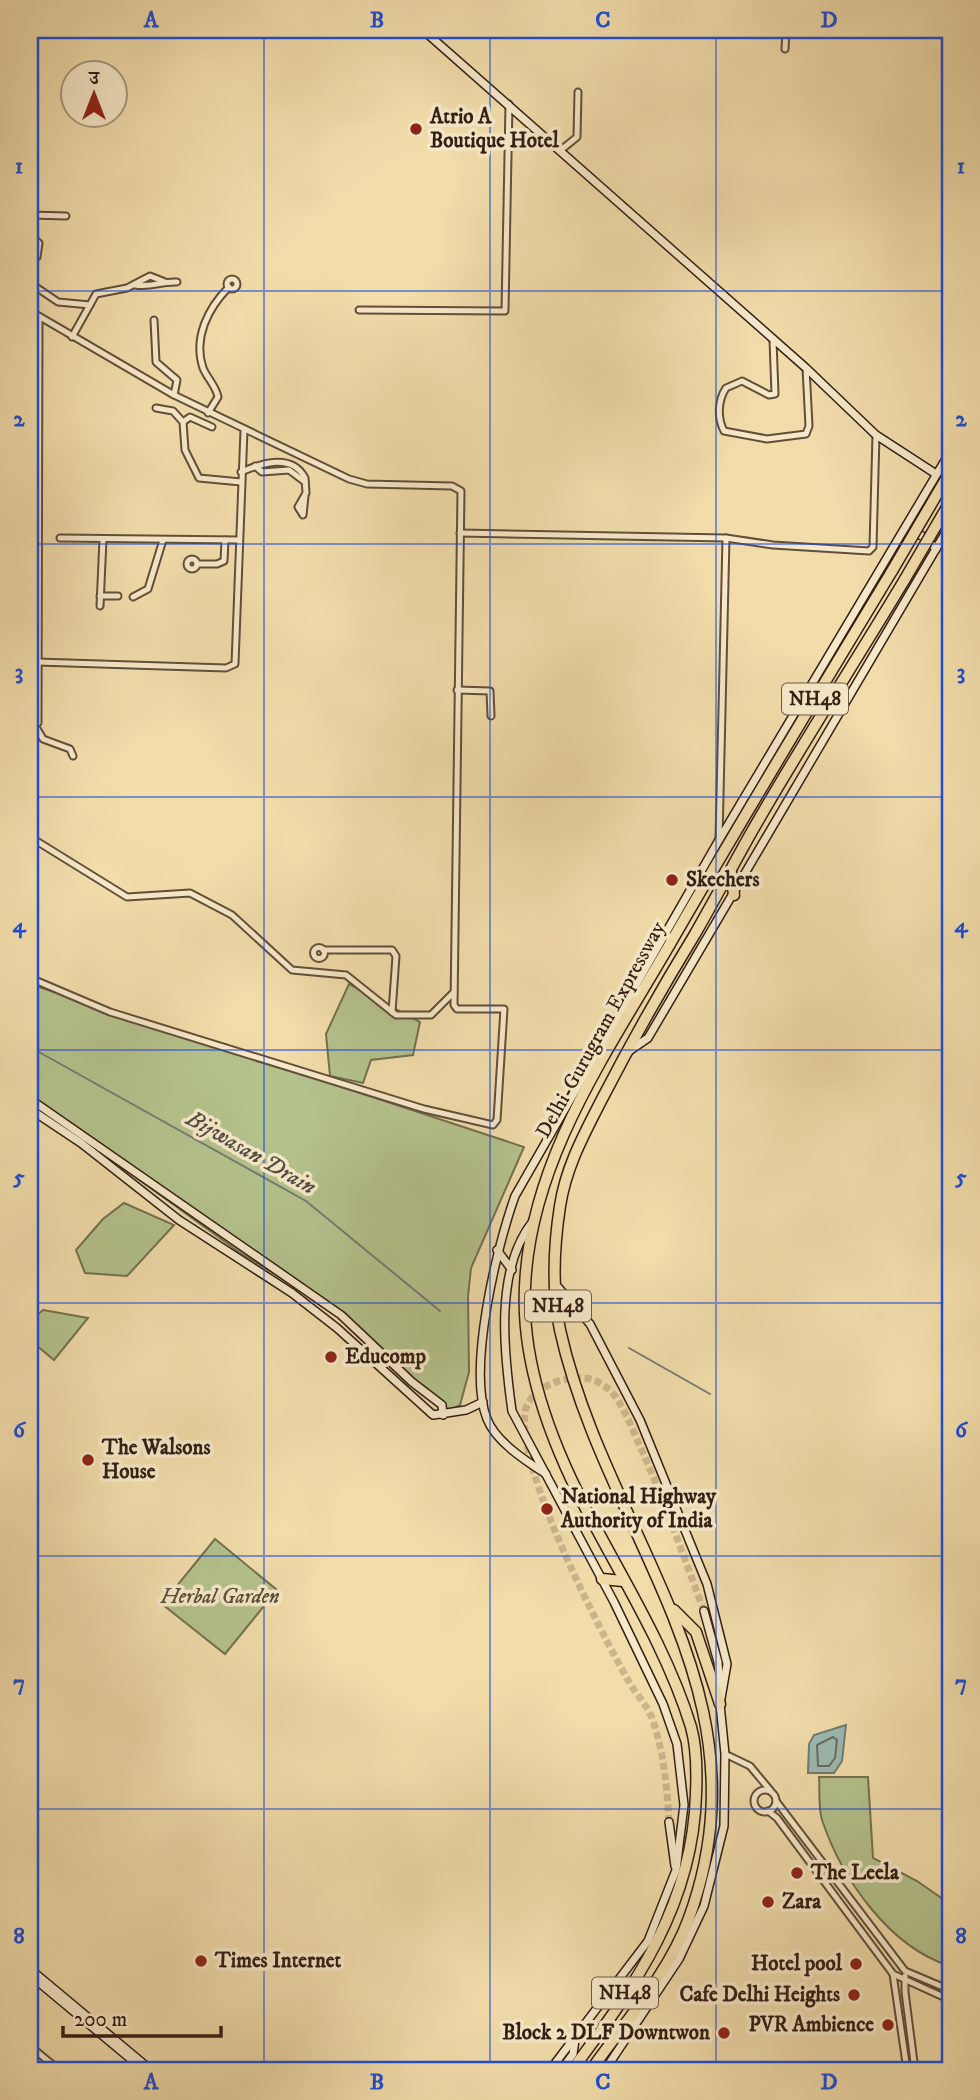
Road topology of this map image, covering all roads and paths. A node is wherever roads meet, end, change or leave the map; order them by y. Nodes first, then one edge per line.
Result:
1 (424, 30) edge
2 (786, 30) edge
3 (785, 49) dead end
4 (578, 92) dead end
5 (509, 104) junction
6 (561, 150) junction
7 (30, 215) edge
8 (66, 216) dead end
9 (30, 235) edge
10 (30, 261) edge
11 (164, 282) junction
12 (177, 282) dead end
13 (30, 283) edge
14 (135, 285) junction
15 (229, 287) dead end
16 (90, 305) junction
17 (359, 310) dead end
18 (30, 311) edge
19 (39, 317) junction
20 (154, 320) dead end
21 (72, 337) junction
22 (773, 340) junction
23 (806, 368) junction
24 (174, 395) junction
25 (156, 408) dead end
26 (208, 413) junction
27 (183, 422) junction
28 (212, 427) dead end
29 (244, 430) junction
30 (876, 435) junction
31 (950, 453) edge
32 (255, 466) junction
33 (950, 466) edge
34 (242, 472) junction
35 (950, 472) edge
36 (936, 475) junction
37 (241, 482) junction
38 (305, 482) junction
39 (305, 496) dead end
40 (950, 503) edge
41 (950, 525) edge
42 (460, 533) junction
43 (904, 534) junction
44 (60, 538) dead end
45 (726, 538) junction
46 (103, 539) junction
47 (163, 540) junction
48 (225, 540) junction
49 (238, 540) junction
50 (936, 549) junction
51 (197, 564) dead end
52 (100, 596) junction
53 (118, 596) dead end
54 (133, 597) dead end
55 (100, 606) dead end
56 (37, 662) junction
57 (457, 690) junction
58 (491, 716) dead end
59 (33, 728) edge
60 (73, 756) dead end
61 (30, 837) edge
62 (719, 839) junction
63 (730, 871) junction
64 (734, 895) junction
65 (323, 950) dead end
66 (30, 978) edge
67 (454, 992) junction
68 (392, 1012) junction
69 (626, 1053) junction
70 (30, 1099) edge
71 (30, 1109) edge
72 (534, 1220) junction
73 (497, 1250) junction
74 (512, 1270) junction
75 (556, 1286) junction
76 (483, 1402) junction
77 (443, 1415) junction
78 (546, 1474) junction
79 (601, 1579) junction
80 (624, 1581) junction
81 (671, 1607) junction
82 (704, 1611) tunnel mouth
83 (720, 1704) junction
84 (724, 1754) junction
85 (769, 1790) junction
86 (776, 1801) junction
87 (768, 1811) junction
88 (669, 1822) tunnel mouth
89 (676, 1870) junction
90 (30, 1969) edge
91 (905, 1971) junction
92 (893, 1974) junction
93 (30, 1975) edge
94 (906, 1980) junction
95 (950, 1990) edge
96 (950, 2000) edge
97 (575, 2036) junction
98 (30, 2046) edge
99 (59, 2070) edge
100 (144, 2070) edge
101 (151, 2070) edge
102 (550, 2070) edge
103 (561, 2070) edge
104 (572, 2070) edge
105 (591, 2070) edge
106 (605, 2070) edge
107 (907, 2070) edge
108 (915, 2070) edge

1 - 5 main road
2 - 3 street
4 - 6 street
5 - 6 main road
5 - 17 street
6 - 22 main road
7 - 8 street
9 - 10 street
11 - 12 street
11 - 14 street
11 - 14 street
13 - 16 street
14 - 16 street
15 - 26 street
16 - 21 street
18 - 19 street
19 - 21 street
19 - 56 street
20 - 24 street
21 - 24 street
22 - 23 main road
22 - 23 street
23 - 30 main road
24 - 26 street
25 - 27 street
26 - 29 street
27 - 28 street
27 - 37 street
29 - 34 street
29 - 42 street
30 - 36 main road
30 - 45 street
31 - 36 main road
32 - 34 street
32 - 38 street
32 - 38 street
33 - 36 main road
34 - 37 street
35 - 72 highway, Delhi-Gurugram Expressway / NH48, bridge
36 - 40 main road
36 - 43 main road
37 - 49 street
38 - 39 street
40 - 63 highway, Delhi-Gurugram Expressway / NH48, bridge
41 - 50 main road
42 - 45 street
42 - 57 street
43 - 50 main road
43 - 62 main road
44 - 46 street
45 - 62 street
46 - 47 street
46 - 52 street
47 - 48 street
47 - 54 street
48 - 49 street
48 - 51 street
49 - 56 street
50 - 64 main road
52 - 53 street
52 - 55 street
56 - 59 street
57 - 58 street
57 - 67 street
59 - 60 street
61 - 68 street
62 - 73 main road
63 - 64 highway
63 - 69 highway, Delhi-Gurugram Expressway / NH48
64 - 69 main road
65 - 68 street
66 - 67 street
67 - 68 street
69 - 75 highway, Delhi-Gurugram Expressway / NH48
70 - 77 main road
71 - 77 main road
72 - 74 main road
72 - 80 highway, Delhi-Gurugram Expressway / NH48
73 - 74 main road
73 - 76 main road
74 - 78 main road
75 - 81 highway, Delhi-Gurugram Expressway / NH48
75 - 83 main road
76 - 77 main road
76 - 78 main road
78 - 79 main road
79 - 80 highway
79 - 89 main road
80 - 104 highway, Delhi-Gurugram Expressway / NH48
81 - 83 highway
81 - 105 highway, Delhi-Gurugram Expressway / NH48
82 - 83 main road
83 - 84 main road
84 - 85 street
84 - 106 main road
85 - 86 street
85 - 87 street
86 - 87 street
86 - 91 street
87 - 92 street
88 - 89 main road
89 - 97 main road
90 - 101 main road
91 - 94 street
91 - 95 street
92 - 94 street
92 - 107 street
93 - 100 main road
94 - 96 street
94 - 108 street
97 - 102 main road
97 - 103 main road
98 - 99 street

